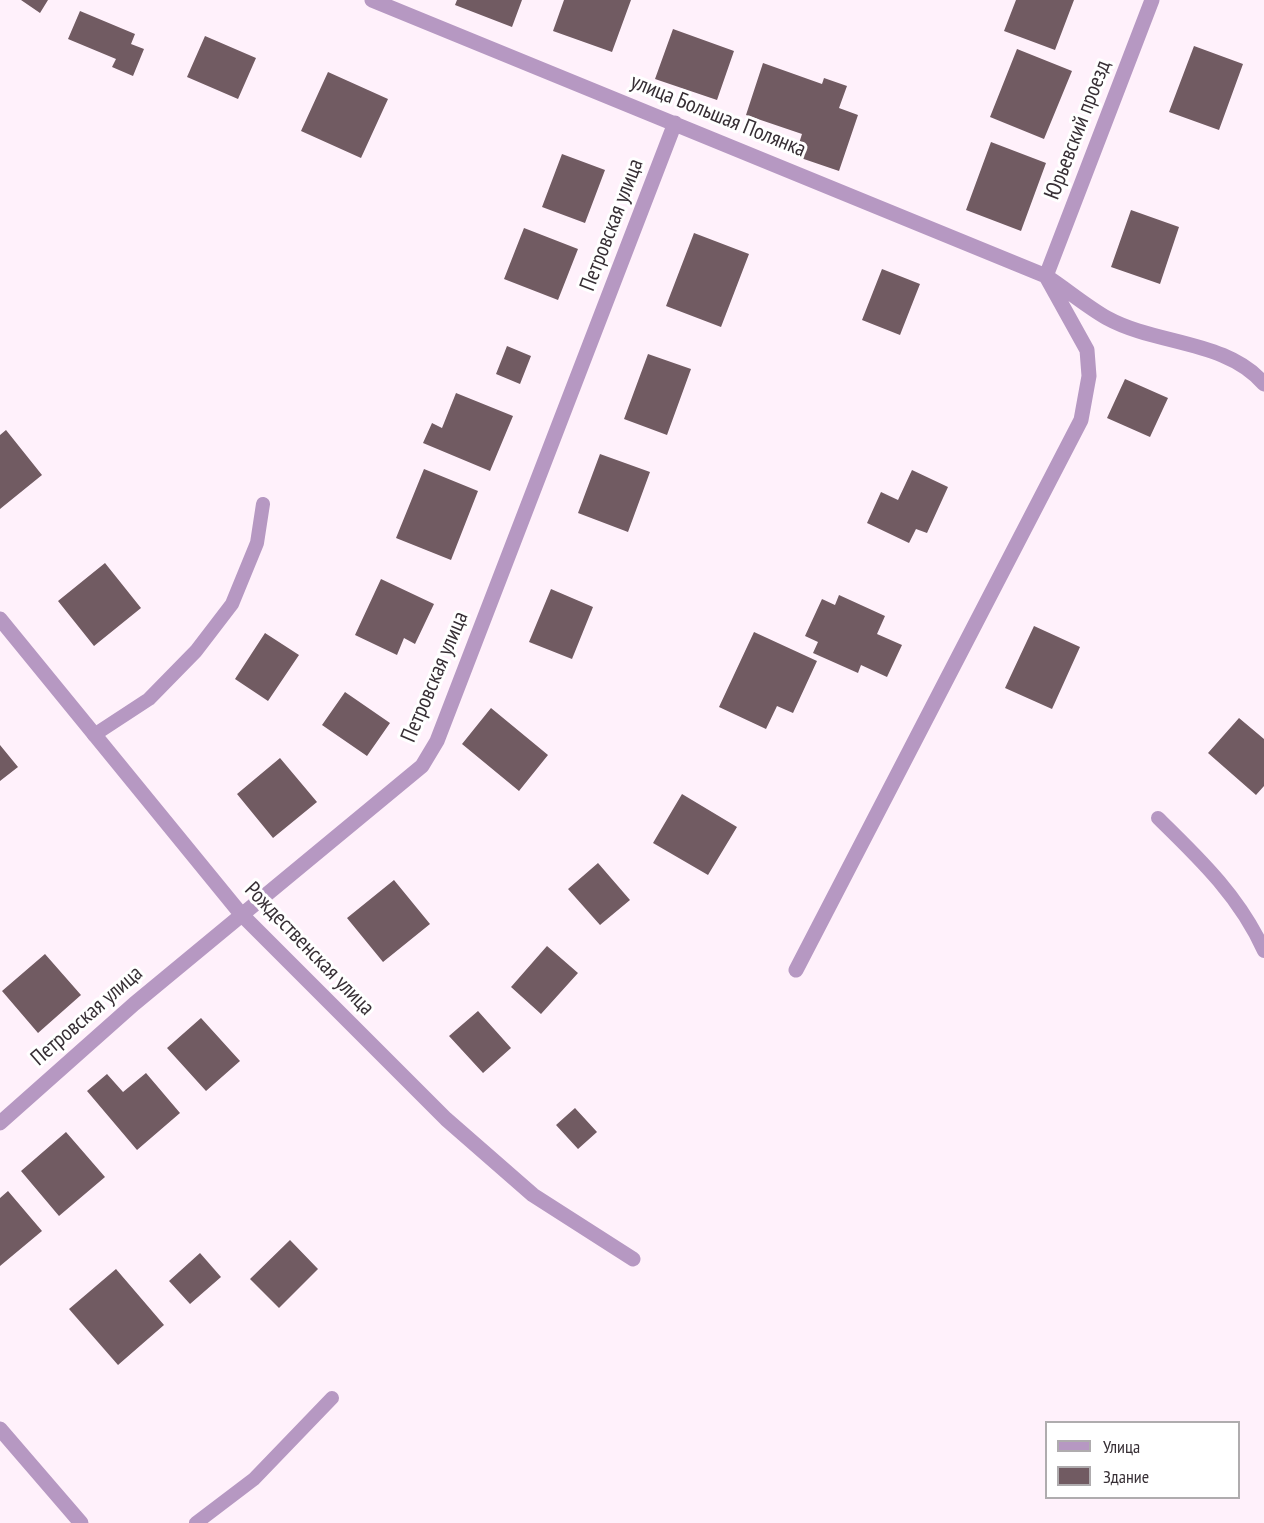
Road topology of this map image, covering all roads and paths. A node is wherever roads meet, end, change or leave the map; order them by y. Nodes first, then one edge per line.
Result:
1 (372, 0) edge
2 (1152, 0) edge
3 (675, 123) junction
4 (1046, 276) junction
5 (1264, 384) edge
6 (263, 504) dead end
7 (0, 619) edge
8 (94, 735) junction
9 (1158, 818) dead end
10 (241, 914) junction
11 (1264, 951) edge
12 (796, 970) dead end
13 (0, 1123) edge
14 (633, 1259) dead end
15 (332, 1398) dead end
16 (0, 1429) edge
17 (81, 1523) edge
18 (196, 1523) edge

1 - 3 street, улица Большая Полянка
2 - 4 street, Юрьевский проезд
3 - 4 street, улица Большая Полянка
3 - 10 street, Петровская улица
4 - 5 street, улица Большая Полянка
4 - 12 street
6 - 8 lane
7 - 8 street, Рождественская улица
8 - 10 street, Рождественская улица
9 - 11 lane
10 - 13 street, Петровская улица
10 - 14 street, Рождественская улица
15 - 18 lane
16 - 17 street

